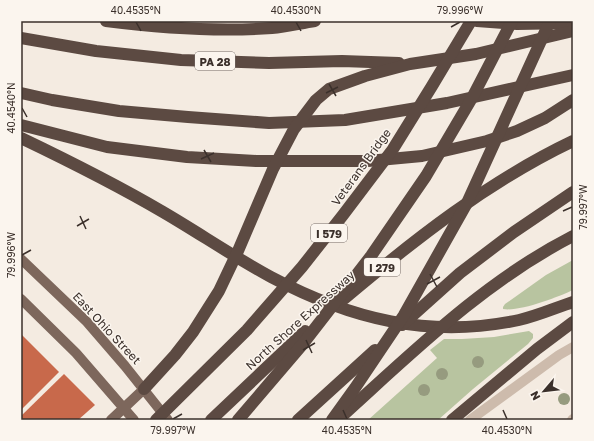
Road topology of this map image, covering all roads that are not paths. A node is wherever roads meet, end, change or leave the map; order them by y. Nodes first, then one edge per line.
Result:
1 (106, 21) edge
2 (315, 21) edge
3 (471, 21) edge
4 (477, 21) edge
5 (512, 21) edge
6 (550, 21) edge
7 (573, 23) edge
8 (573, 31) edge
9 (21, 38) edge
10 (410, 64) junction
11 (573, 75) edge
12 (21, 93) edge
13 (573, 100) edge
14 (21, 125) edge
15 (21, 138) edge
16 (573, 141) edge
17 (573, 192) edge
18 (573, 201) edge
19 (514, 232) junction
20 (573, 236) edge
21 (21, 259) edge
22 (21, 299) edge
23 (573, 302) edge
24 (573, 322) edge
25 (573, 347) edge
26 (144, 389) junction
27 (124, 408) junction
28 (133, 419) edge
29 (111, 420) edge
30 (156, 420) edge
31 (168, 420) edge
32 (211, 420) edge
33 (238, 420) edge
34 (298, 420) edge
35 (332, 420) edge
36 (337, 420) edge
37 (452, 420) edge
38 (470, 420) edge

1 - 2 highway
3 - 30 highway, Veterans Bridge / I 579
4 - 7 highway
5 - 33 highway
6 - 35 highway
8 - 10 highway, PA 28
9 - 10 highway, PA 28
10 - 26 highway
11 - 12 highway
13 - 14 highway
15 - 23 highway
16 - 32 highway, North Shore Expressway / I 279
17 - 19 highway
18 - 19 highway
19 - 34 highway
20 - 36 highway
21 - 26 main road, East Ohio Street
22 - 27 main road
24 - 37 highway
25 - 38 street
26 - 27 main road
26 - 31 main road, East Ohio Street
27 - 28 main road
27 - 29 main road

